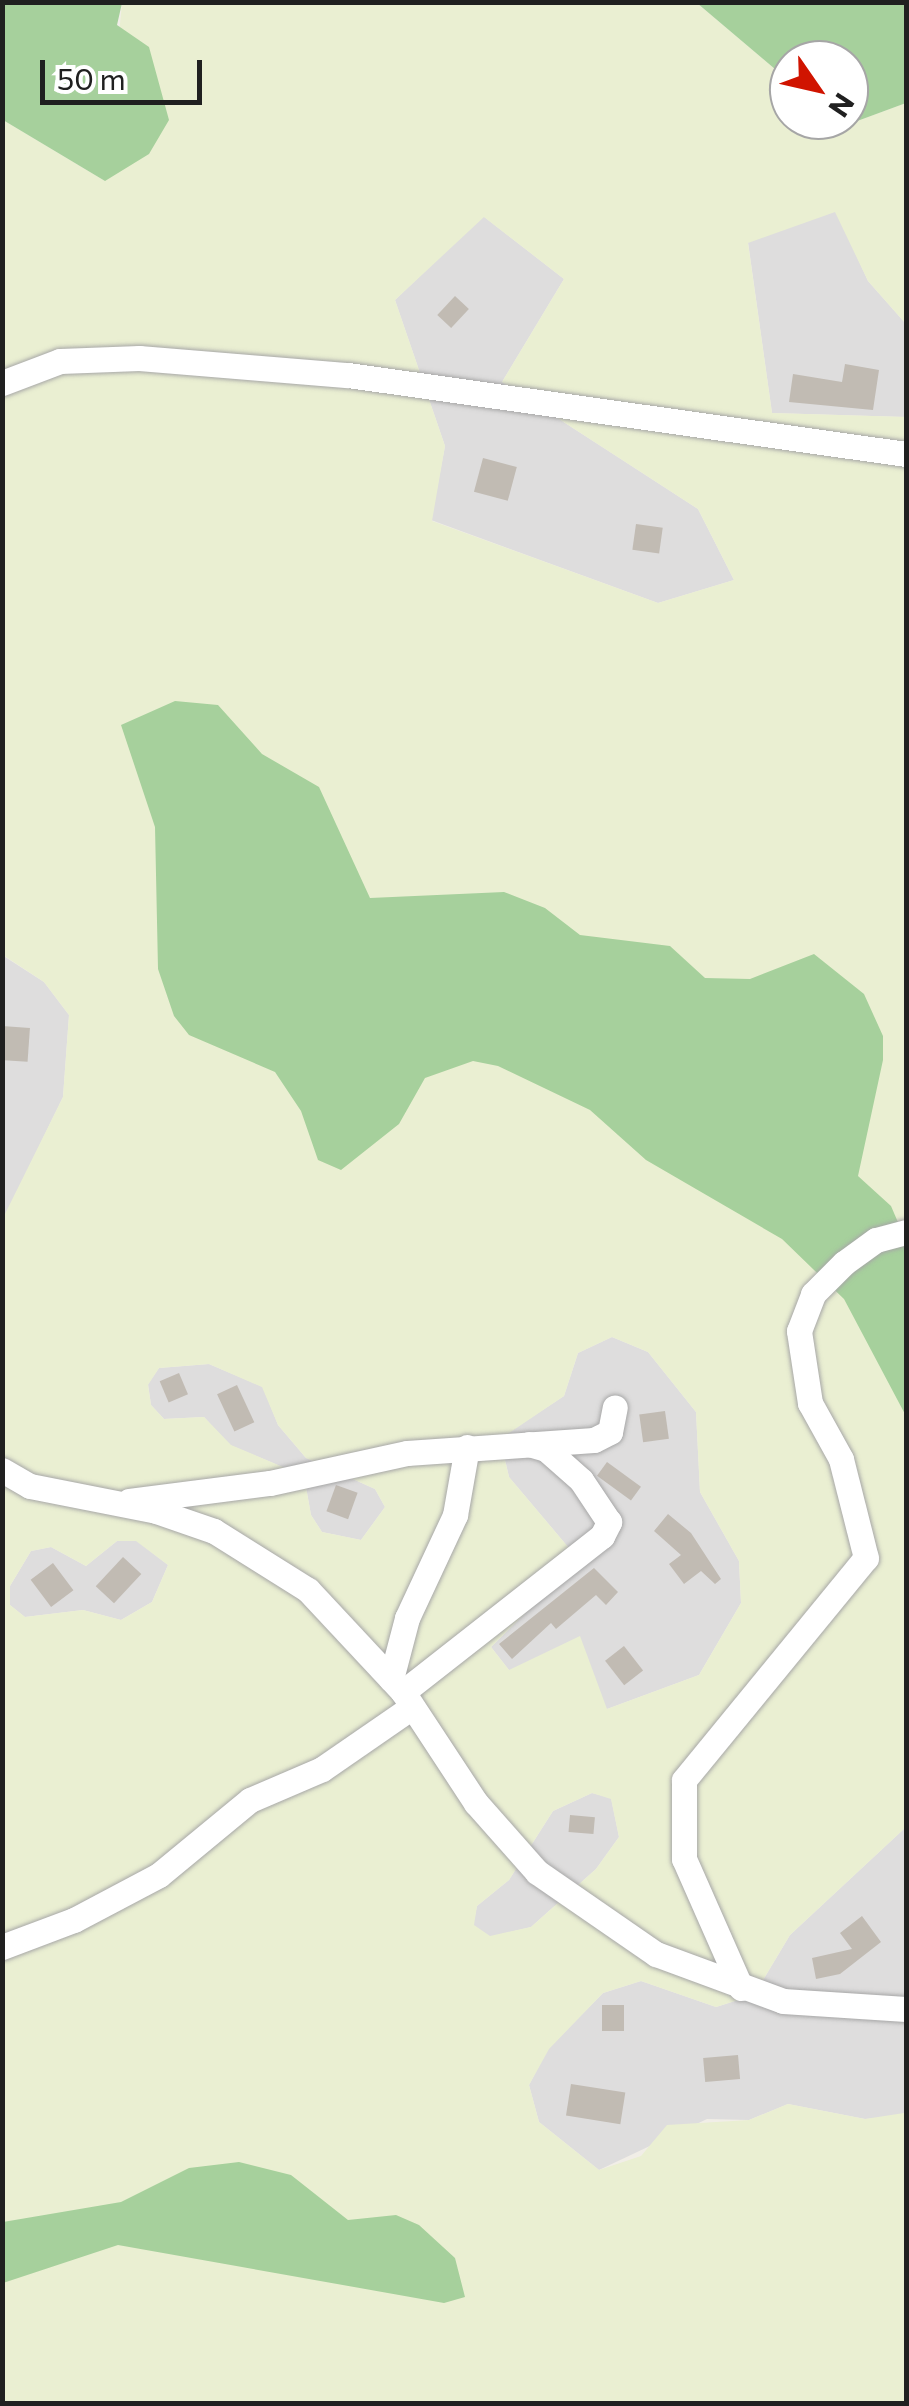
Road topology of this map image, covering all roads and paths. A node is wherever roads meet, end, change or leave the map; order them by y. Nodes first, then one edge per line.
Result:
1 (2, 383) edge
2 (906, 454) edge
3 (906, 1232) edge
4 (615, 1407) dead end
5 (529, 1444) junction
6 (467, 1447) junction
7 (2, 1470) edge
8 (120, 1504) junction
9 (402, 1692) junction
10 (2, 1947) edge
11 (741, 1988) junction
12 (906, 2010) edge

1 - 2 street
3 - 11 street
4 - 5 street
5 - 6 street
5 - 9 street
6 - 8 street
6 - 9 street
7 - 8 street
8 - 9 street
9 - 10 street
9 - 11 street
11 - 12 street

